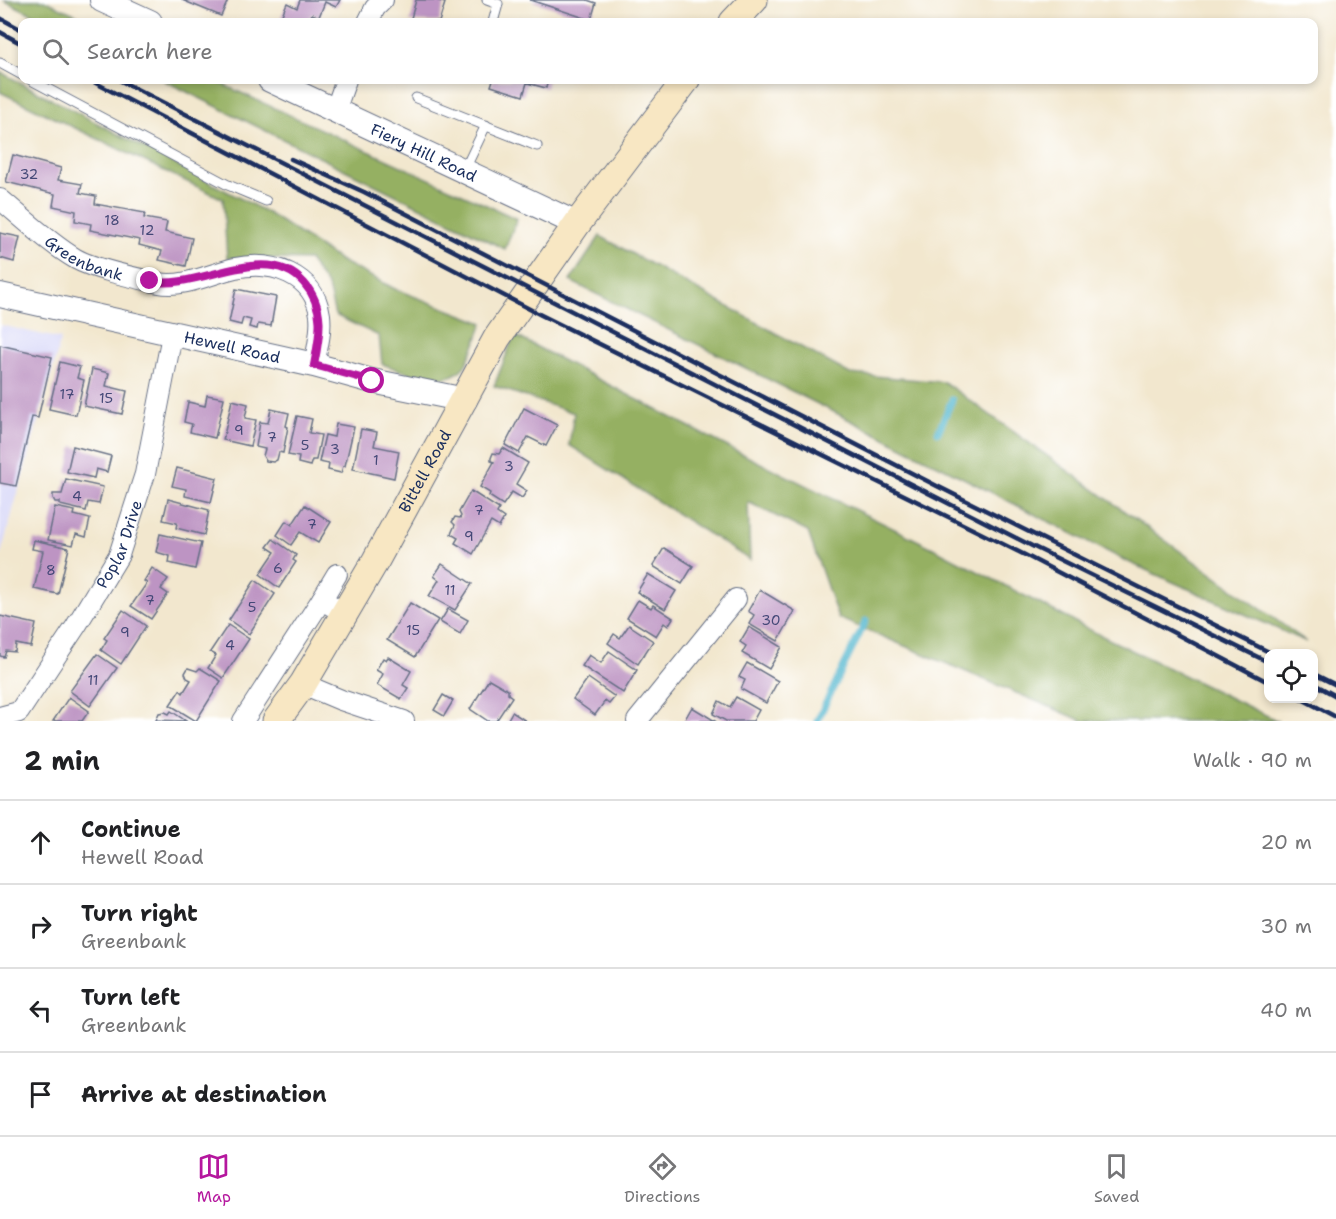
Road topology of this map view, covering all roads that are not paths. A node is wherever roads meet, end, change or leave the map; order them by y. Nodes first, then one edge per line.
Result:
1 (102, 0) edge
2 (383, 0) edge
3 (487, 0) edge
4 (753, 0) edge
5 (141, 18) edge
6 (370, 18) edge
7 (494, 18) edge
8 (737, 18) edge
9 (0, 63) edge
10 (18, 73) edge
11 (38, 84) edge
12 (278, 84) edge
13 (345, 84) edge
14 (683, 84) edge
15 (416, 98) dead end
16 (335, 111) junction
17 (486, 125) junction
18 (537, 146) dead end
19 (464, 172) junction
20 (0, 200) edge
21 (266, 201) dead end
22 (577, 224) junction
23 (0, 295) edge
24 (172, 335) junction
25 (314, 365) junction
26 (465, 400) junction
27 (337, 574) dead end
28 (736, 599) dead end
29 (333, 607) junction
30 (303, 684) junction
31 (0, 717) edge
32 (243, 721) edge
33 (276, 721) edge
34 (404, 721) edge
35 (637, 721) edge

1 - 5 street
2 - 6 street
3 - 7 lane
4 - 8 main road
9 - 10 lane
11 - 21 lane
12 - 16 street, Fiery Hill Road
13 - 16 street
14 - 22 main road, Bittell Road
15 - 17 lane
16 - 19 street, Fiery Hill Road
17 - 18 lane
17 - 19 lane
19 - 22 street, Fiery Hill Road
20 - 25 street, Greenbank
22 - 26 main road, Bittell Road
23 - 24 street, Hewell Road
24 - 25 street, Hewell Road
24 - 31 street, Poplar Drive
25 - 26 street, Hewell Road
26 - 29 main road, Bittell Road
27 - 29 street
28 - 35 street
29 - 30 main road, Bittell Road
29 - 32 street
30 - 33 main road, Bittell Road
30 - 34 street

